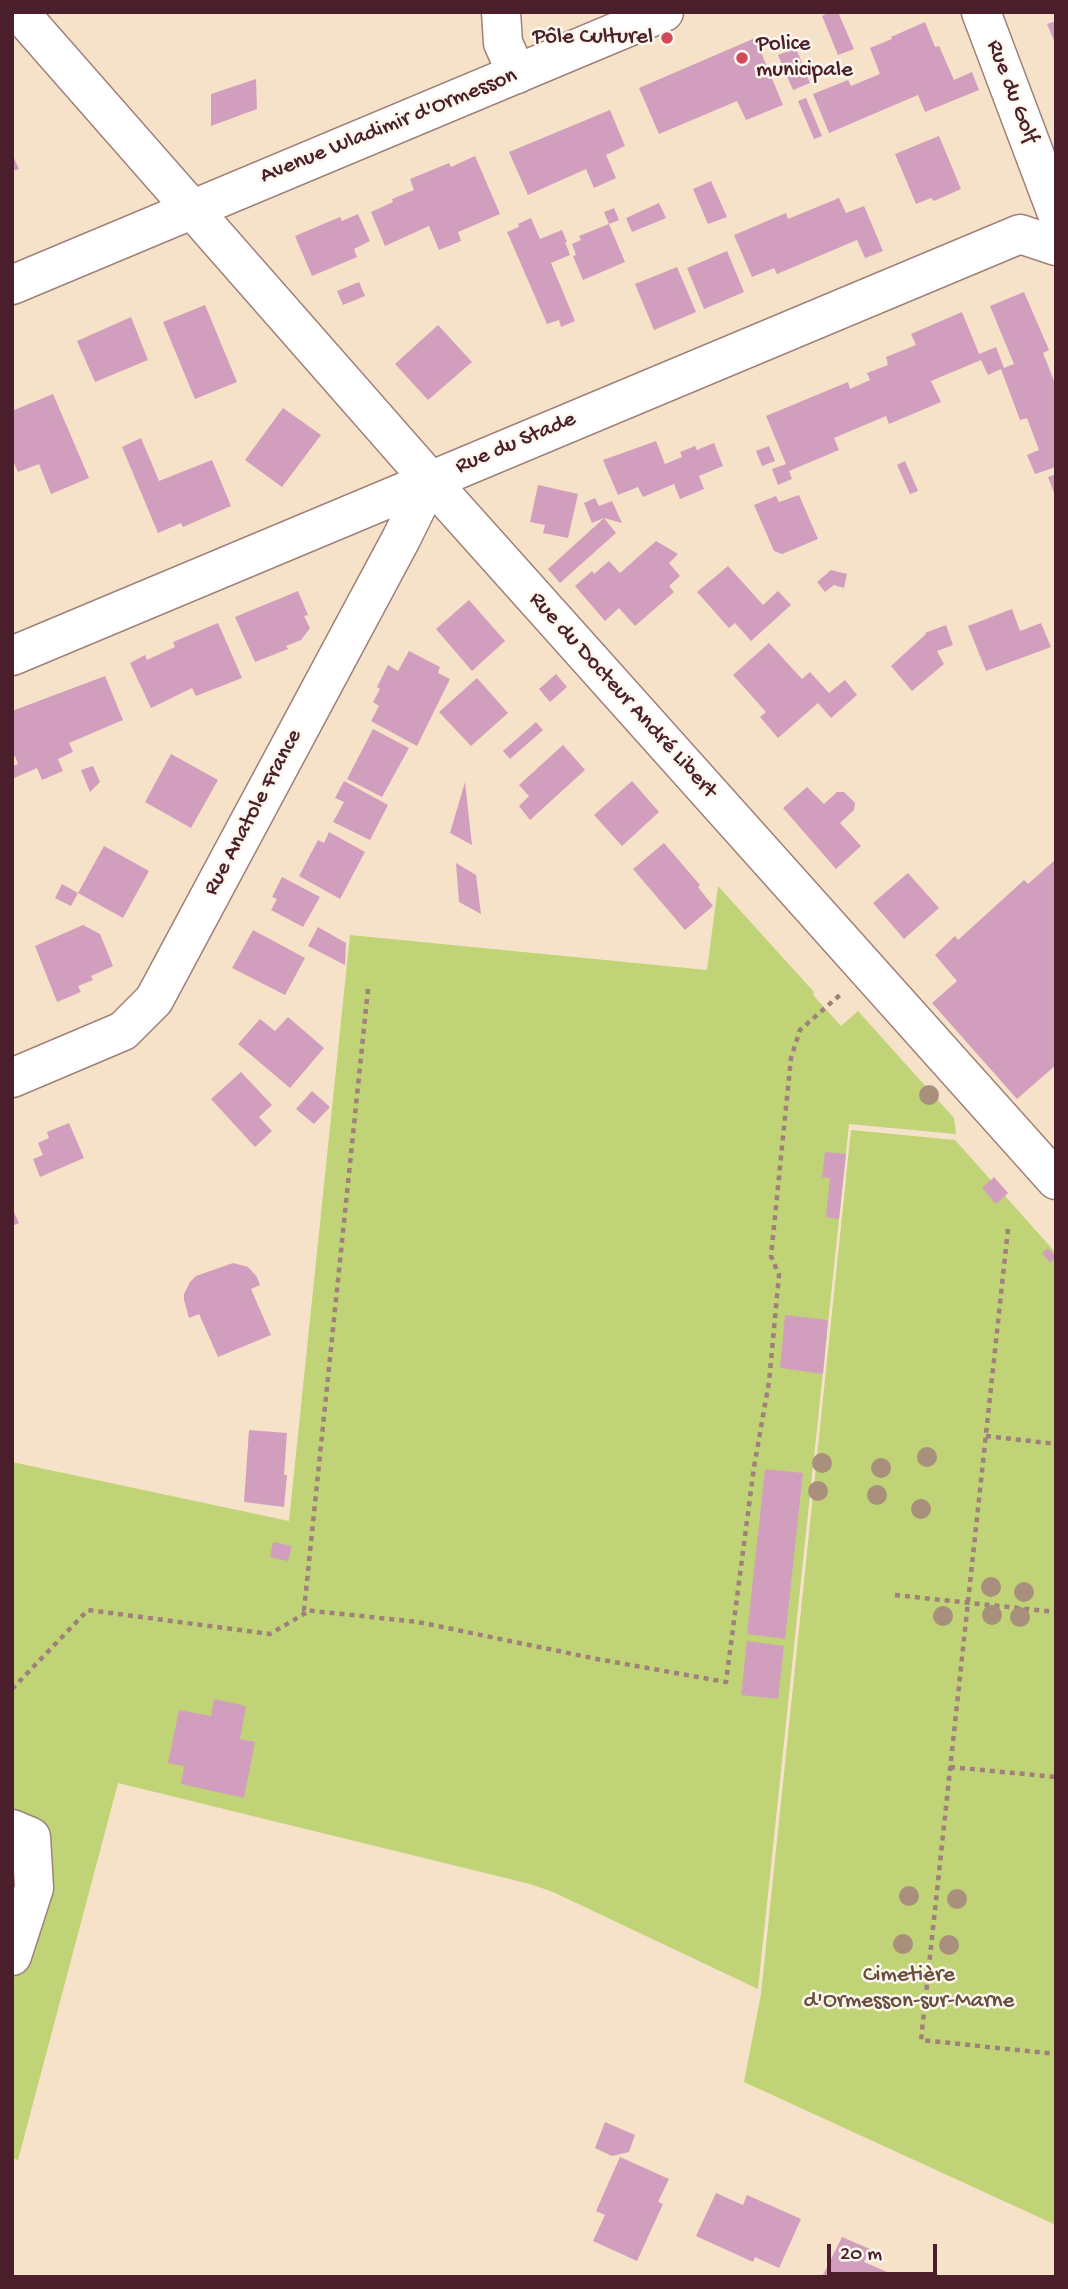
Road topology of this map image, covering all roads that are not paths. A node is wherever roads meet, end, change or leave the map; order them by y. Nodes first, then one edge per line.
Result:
1 (19, 12) edge
2 (501, 12) edge
3 (664, 12) edge
4 (981, 12) edge
5 (517, 74) junction
6 (1050, 196) edge
7 (191, 209) junction
8 (1020, 234) junction
9 (1056, 246) edge
10 (12, 285) edge
11 (430, 480) junction
12 (12, 656) edge
13 (12, 1078) edge
14 (1056, 1180) edge
15 (12, 1829) edge
16 (12, 1956) edge

1 - 7 street, Rue du Docteur André Libert
2 - 5 street
3 - 5 street, Avenue Wladimir d'Ormesson
4 - 6 street, Rue du Golf
5 - 7 street, Avenue Wladimir d'Ormesson
6 - 8 street
7 - 10 street, Avenue Wladimir d'Ormesson
7 - 11 street, Rue du Docteur André Libert
8 - 9 street
8 - 11 street, Rue du Stade
11 - 12 street, Rue du Stade
11 - 13 street, Rue Anatole France
11 - 14 street, Rue du Docteur André Libert
15 - 16 street

